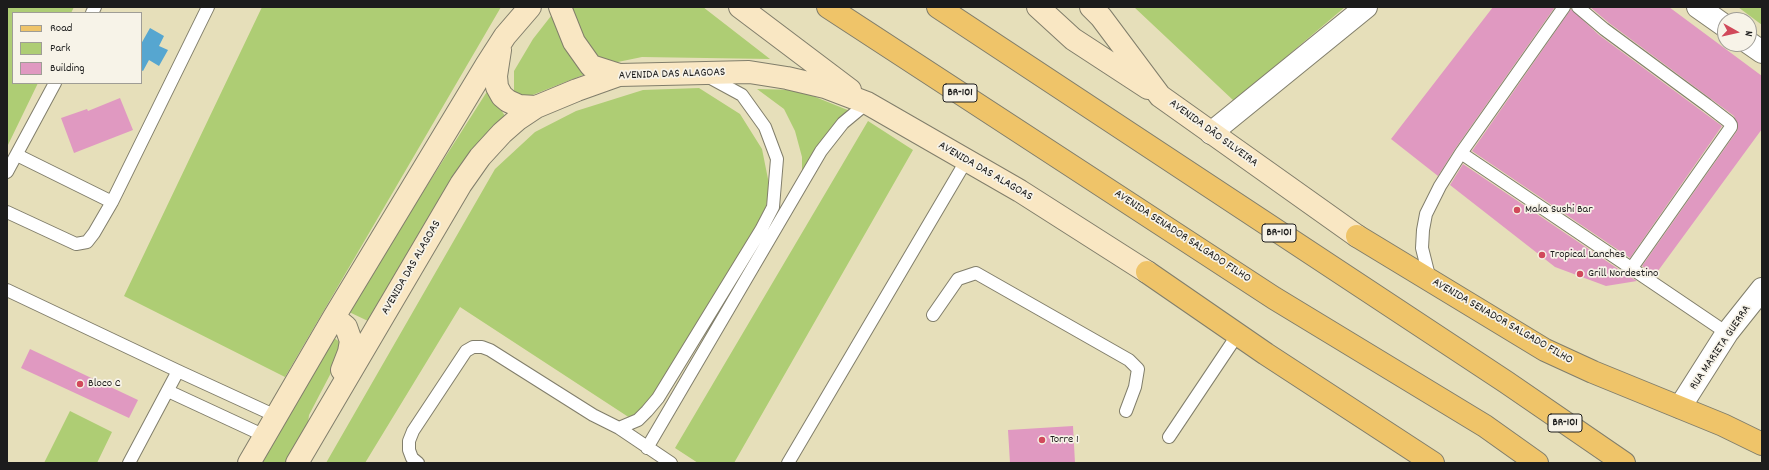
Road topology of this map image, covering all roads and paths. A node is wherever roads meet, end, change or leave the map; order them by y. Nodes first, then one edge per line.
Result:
1 (208, 7) edge
2 (530, 7) edge
3 (560, 7) edge
4 (740, 7) edge
5 (828, 7) edge
6 (938, 7) edge
7 (1038, 7) edge
8 (1091, 7) edge
9 (1366, 7) edge
10 (1564, 7) edge
11 (1578, 7) edge
12 (1698, 7) edge
13 (1717, 20) edge
14 (505, 36) junction
15 (699, 72) junction
16 (619, 75) junction
17 (54, 84) edge
18 (1160, 96) junction
19 (866, 102) junction
20 (536, 107) junction
21 (1211, 133) junction
22 (1461, 153) junction
23 (17, 156) junction
24 (966, 161) junction
25 (7, 172) edge
26 (112, 202) junction
27 (7, 212) edge
28 (1357, 236) joint
29 (1631, 269) junction
30 (1430, 280) junction
31 (1762, 289) edge
32 (7, 290) edge
33 (933, 315) dead end
34 (334, 317) junction
35 (1727, 333) junction
36 (1238, 334) junction
37 (178, 371) junction
38 (168, 391) junction
39 (1680, 407) junction
40 (1126, 411) dead end
41 (276, 416) junction
42 (318, 428) junction
43 (619, 428) junction
44 (265, 436) junction
45 (1170, 437) dead end
46 (1762, 444) edge
47 (647, 448) junction
48 (129, 463) edge
49 (249, 463) edge
50 (297, 463) edge
51 (418, 463) edge
52 (671, 463) edge
53 (788, 463) edge
54 (1433, 463) edge
55 (1537, 463) edge
56 (1624, 463) edge

1 - 26 lane
2 - 14 main road
3 - 16 main road
4 - 19 main road
5 - 55 main road, AVENIDA SENADOR SALGADO FILHO / BR-101
6 - 56 main road, BR-101
7 - 18 main road
8 - 18 main road, AVENIDA DÃO SILVEIRA
9 - 21 street
10 - 22 lane
11 - 29 lane
12 - 13 street
14 - 20 main road
14 - 34 main road
15 - 16 main road, AVENIDA DAS ALAGOAS
15 - 19 main road, AVENIDA DAS ALAGOAS
15 - 43 lane
16 - 20 main road, AVENIDA DAS ALAGOAS
17 - 23 lane
18 - 21 main road, AVENIDA DÃO SILVEIRA
19 - 24 main road, AVENIDA DAS ALAGOAS
19 - 47 lane
20 - 42 main road, AVENIDA DAS ALAGOAS
21 - 28 main road, AVENIDA DÃO SILVEIRA
22 - 29 lane
22 - 30 lane
23 - 25 lane
23 - 26 lane
24 - 36 main road, AVENIDA DAS ALAGOAS
24 - 53 lane
26 - 27 lane
28 - 30 main road, AVENIDA SENADOR SALGADO FILHO
29 - 35 lane
30 - 39 main road, AVENIDA SENADOR SALGADO FILHO
31 - 35 street, RUA MARIETA GUERRA
32 - 37 lane
33 - 40 lane
34 - 41 main road
34 - 42 main road
35 - 39 street, RUA MARIETA GUERRA
36 - 45 lane
36 - 54 main road
37 - 38 lane
37 - 41 lane
38 - 44 lane
38 - 48 lane
39 - 46 main road, AVENIDA SENADOR SALGADO FILHO
41 - 44 main road
42 - 50 main road, AVENIDA DAS ALAGOAS
43 - 47 lane
43 - 51 lane
44 - 49 main road
47 - 52 lane

